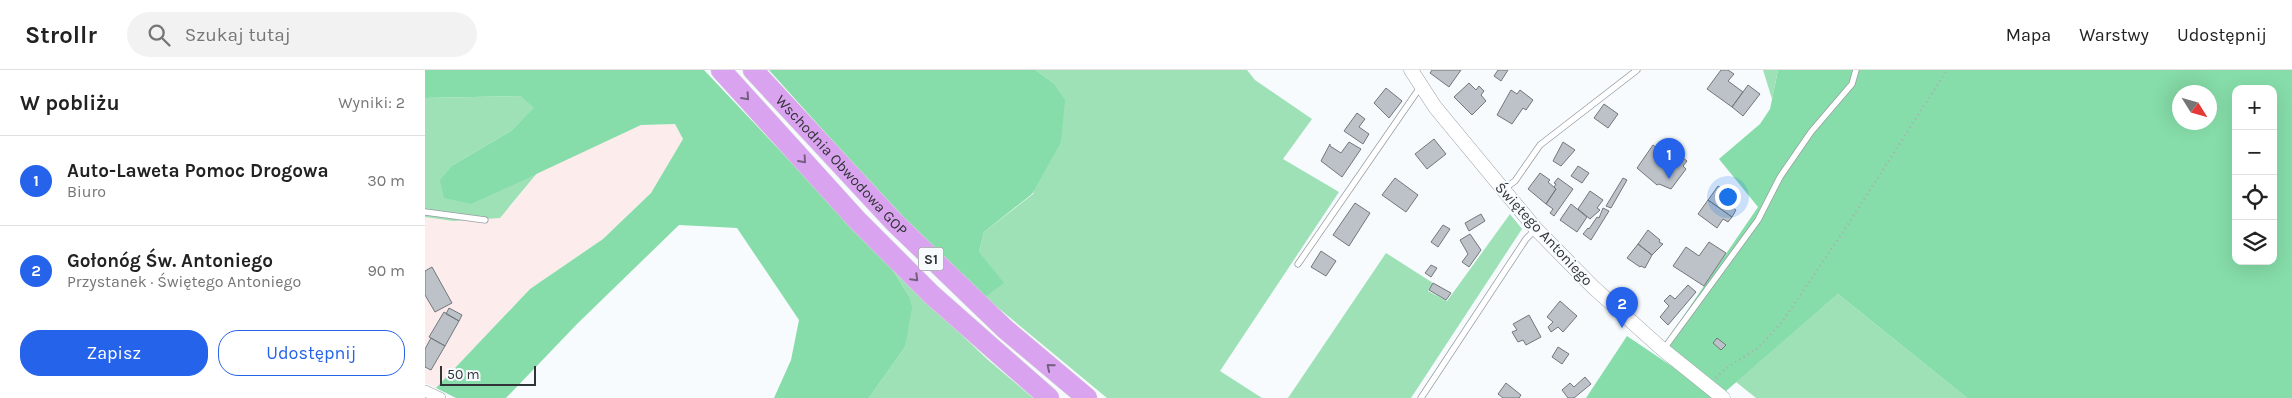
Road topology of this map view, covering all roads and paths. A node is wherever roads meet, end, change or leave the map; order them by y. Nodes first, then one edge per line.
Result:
1 (721, 70) edge
2 (753, 70) edge
3 (1411, 70) edge
4 (1637, 70) edge
5 (1855, 70) edge
6 (1947, 70) edge
7 (1421, 86) junction
8 (1503, 191) junction
9 (425, 212) edge
10 (485, 220) dead end
11 (1536, 229) junction
12 (1298, 264) dead end
13 (1663, 350) junction
14 (1708, 386) junction
15 (425, 391) edge
16 (440, 398) edge
17 (1049, 398) edge
18 (1087, 398) edge
19 (1421, 398) edge
20 (1723, 398) edge

1 -> 17 highway, Wschodnia Obwodowa GOP / S1
18 -> 2 highway, Wschodnia Obwodowa GOP / S1
3 - 7 street, Świętego Antoniego
4 - 8 lane
5 - 13 lane
6 - 14 path
7 - 8 street, Świętego Antoniego
7 - 12 lane
8 - 11 street, Świętego Antoniego
9 - 10 lane
11 - 13 street, Świętego Antoniego
11 - 19 lane
13 - 14 street, Świętego Antoniego
14 - 20 street, Świętego Antoniego
15 - 16 street

